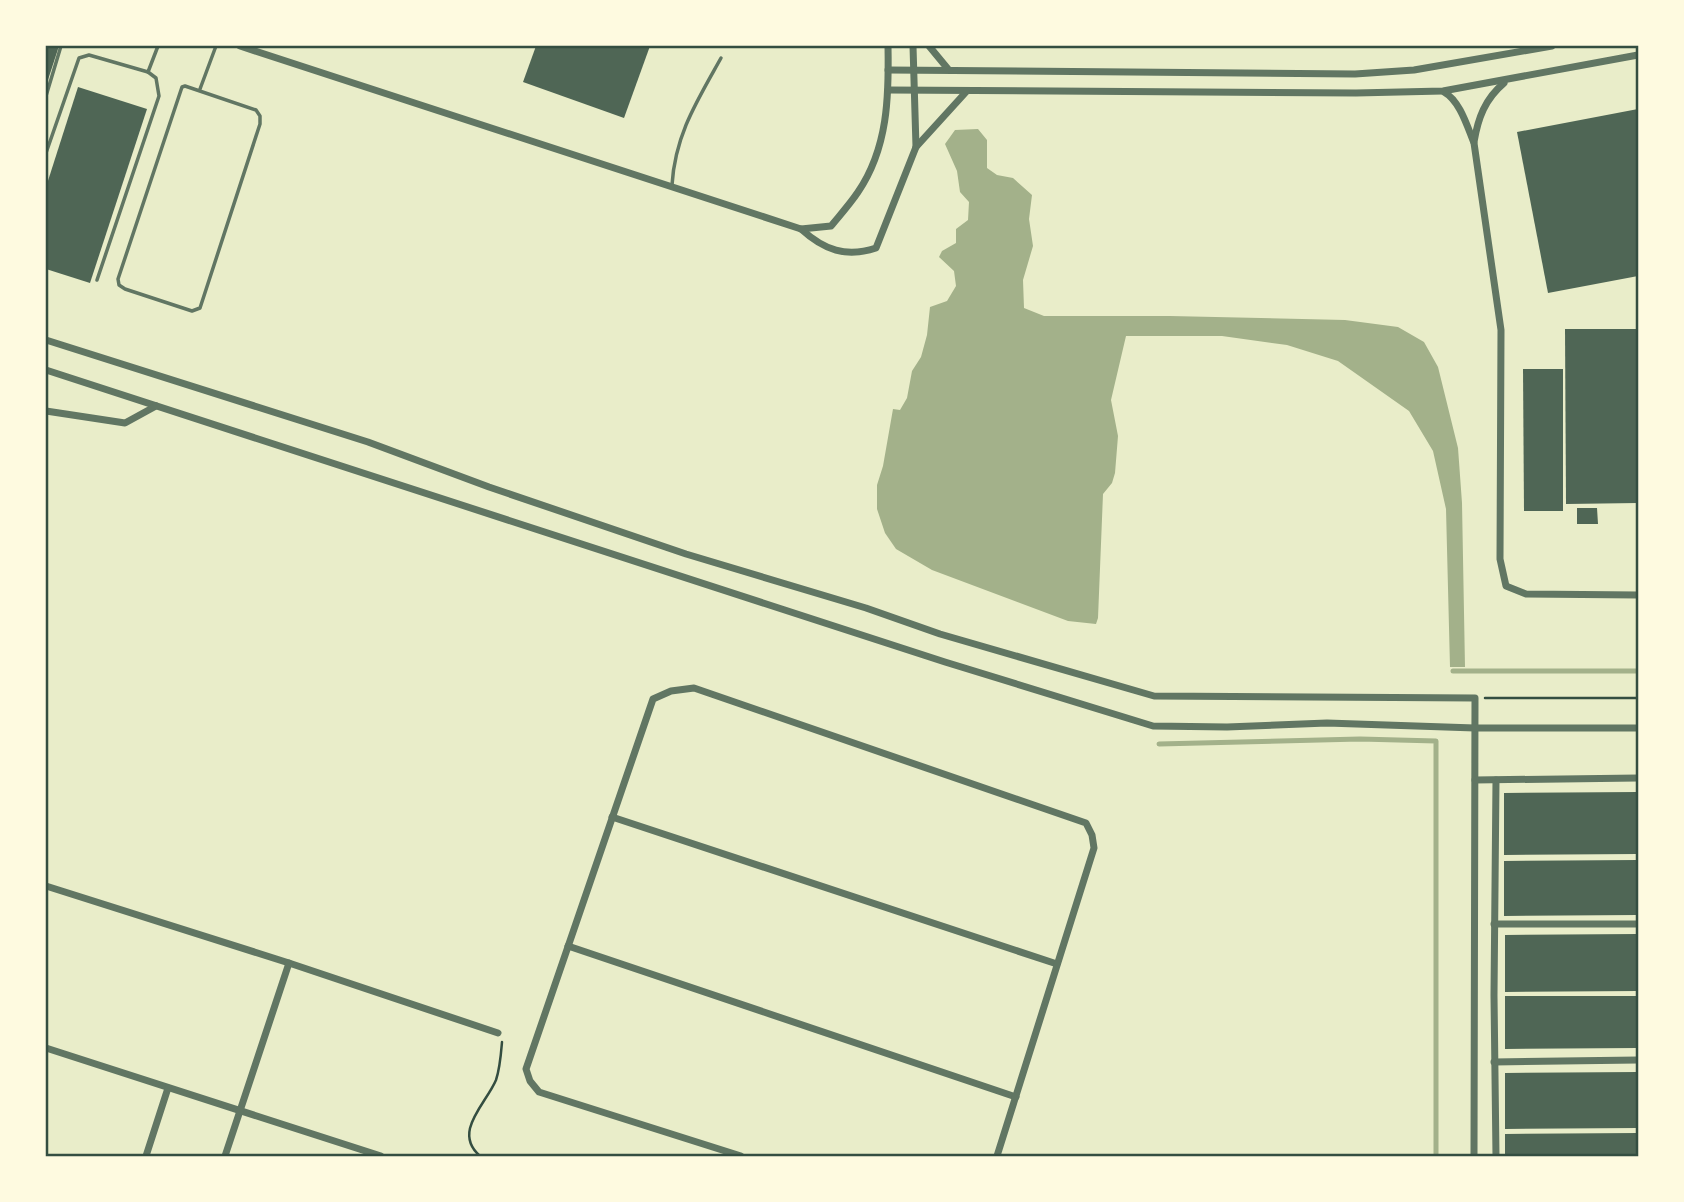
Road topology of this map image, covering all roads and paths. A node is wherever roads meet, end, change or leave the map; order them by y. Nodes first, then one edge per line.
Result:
1 (61, 46) edge
2 (158, 46) edge
3 (216, 46) edge
4 (240, 46) edge
5 (888, 46) edge
6 (913, 46) edge
7 (929, 46) edge
8 (1552, 46) edge
9 (1639, 55) edge
10 (721, 58) dead end
11 (914, 69) junction
12 (948, 69) junction
13 (888, 70) junction
14 (148, 72) junction
15 (1506, 81) junction
16 (200, 90) junction
17 (888, 90) junction
18 (913, 91) junction
19 (966, 92) junction
20 (1443, 92) junction
21 (46, 96) edge
22 (1474, 143) junction
23 (916, 146) junction
24 (46, 153) edge
25 (672, 187) junction
26 (801, 229) junction
27 (96, 280) dead end
28 (46, 340) edge
29 (46, 370) edge
30 (156, 406) junction
31 (46, 411) edge
32 (1639, 595) edge
33 (1475, 698) junction
34 (1639, 698) edge
35 (1475, 728) junction
36 (1639, 728) edge
37 (1639, 778) edge
38 (1475, 780) junction
39 (1496, 780) junction
40 (612, 817) junction
41 (46, 886) edge
42 (1494, 924) junction
43 (1639, 924) edge
44 (568, 946) junction
45 (289, 963) junction
46 (1058, 964) junction
47 (500, 1036) joint
48 (46, 1048) edge
49 (1639, 1060) edge
50 (1494, 1062) junction
51 (169, 1088) junction
52 (1016, 1097) junction
53 (240, 1112) junction
54 (146, 1157) edge
55 (225, 1157) edge
56 (381, 1157) edge
57 (480, 1157) edge
58 (741, 1157) edge
59 (997, 1157) edge
60 (1474, 1157) edge
61 (1496, 1157) edge

1 - 21 lane
2 - 14 lane
3 - 16 lane
4 - 25 street
5 - 13 street
6 - 11 street
7 - 12 street
8 - 12 street
9 - 15 street
10 - 25 lane
11 - 12 street
11 - 13 street
11 - 18 street
13 - 17 street
14 - 24 lane
14 - 27 lane
15 - 20 street
15 - 22 street
16 - 16 lane
17 - 18 street
17 - 26 street
18 - 19 street
18 - 23 street
19 - 20 street
19 - 23 street
20 - 22 street
22 - 32 street
23 - 26 street
25 - 26 street
28 - 33 street
29 - 30 street
30 - 31 street
30 - 35 street
33 - 34 path
33 - 35 street
35 - 36 street
35 - 38 street
37 - 39 street
38 - 39 street
38 - 60 street
39 - 42 street
40 - 44 street
40 - 46 street
40 - 46 street
41 - 45 street
42 - 43 street
42 - 50 street
44 - 52 street
44 - 58 street
45 - 47 street
45 - 53 street
46 - 52 street
47 - 57 path
48 - 51 street
49 - 50 street
50 - 61 street
51 - 53 street
51 - 54 street
52 - 59 street
53 - 55 street
53 - 56 street

